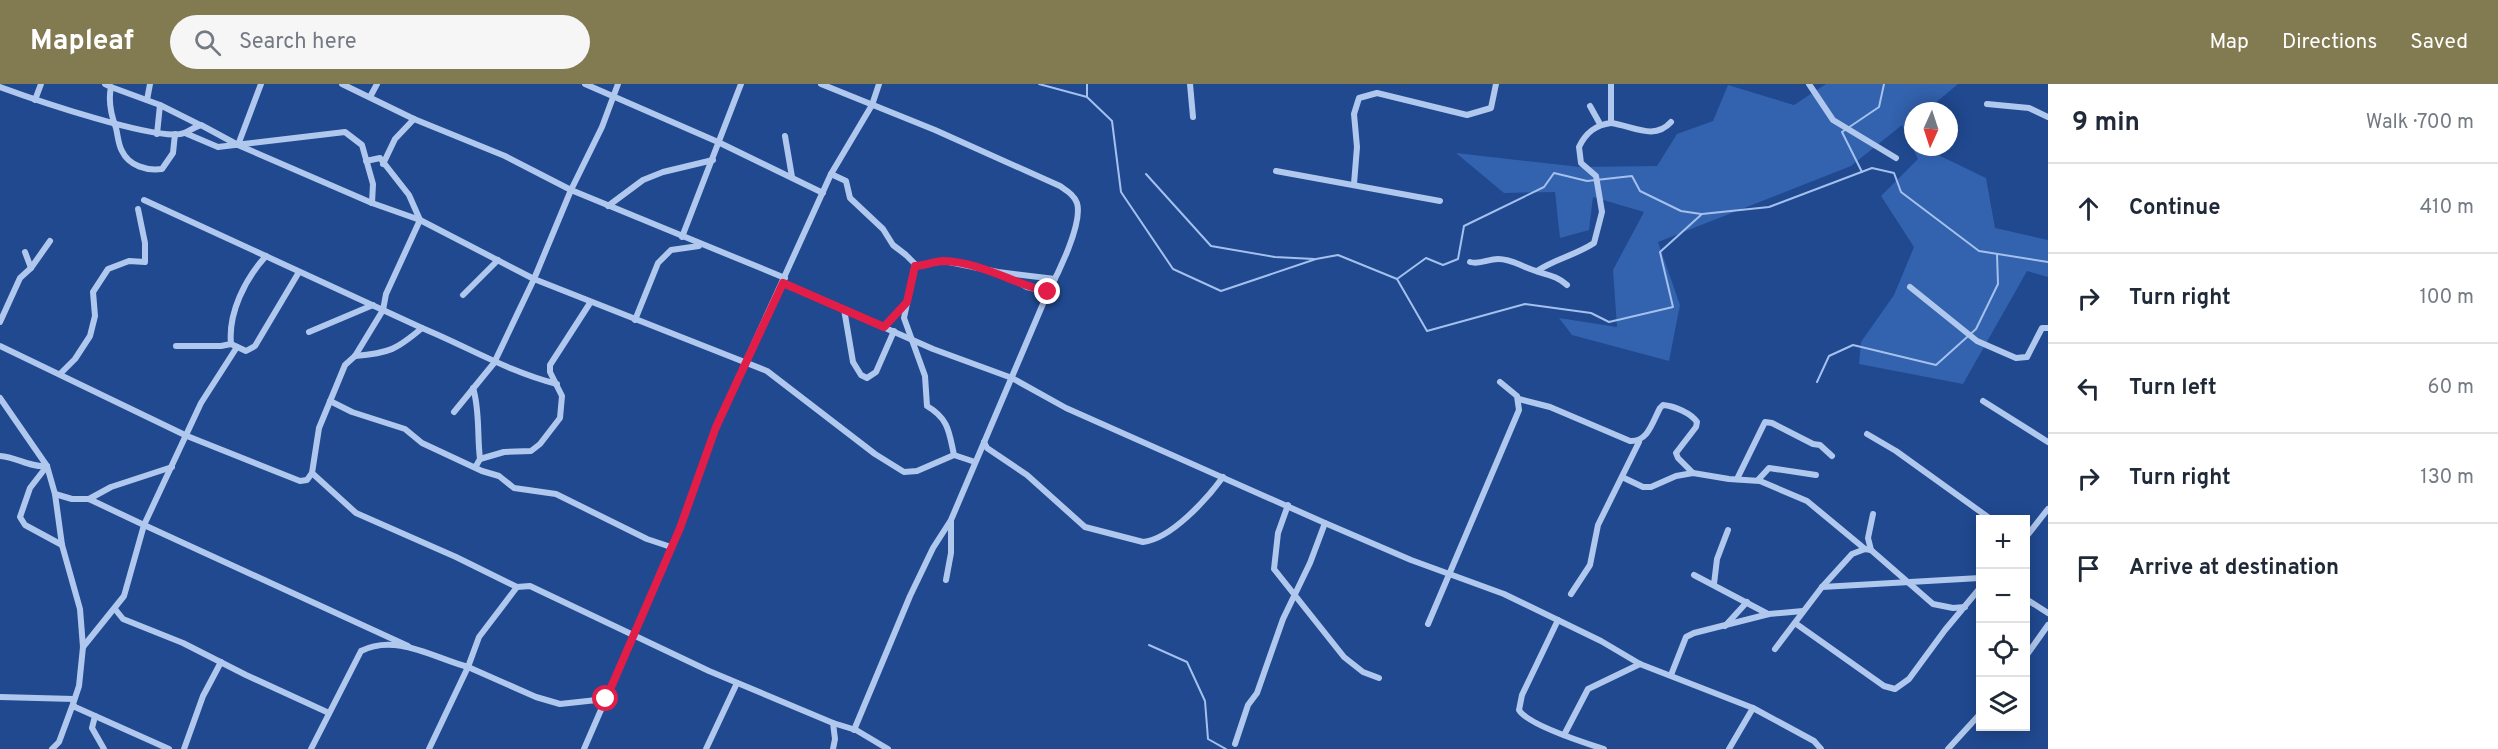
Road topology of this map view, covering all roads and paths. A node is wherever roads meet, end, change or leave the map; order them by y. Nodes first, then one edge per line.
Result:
1 (41, 84) edge
2 (150, 84) edge
3 (261, 84) edge
4 (342, 84) edge
5 (377, 84) edge
6 (585, 84) edge
7 (618, 84) edge
8 (741, 84) edge
9 (821, 84) edge
10 (879, 84) edge
11 (1190, 84) edge
12 (1496, 84) edge
13 (1611, 84) edge
14 (1809, 84) edge
15 (108, 85) edge
16 (0, 87) edge
17 (370, 97) junction
18 (614, 97) junction
19 (35, 100) junction
20 (147, 100) junction
21 (1987, 104) dead end
22 (160, 105) junction
23 (872, 105) junction
24 (1590, 106) dead end
25 (1193, 117) dead end
26 (2048, 117) edge
27 (414, 118) junction
28 (112, 122) junction
29 (1671, 122) dead end
30 (1611, 123) junction
31 (1600, 124) junction
32 (201, 125) junction
33 (184, 133) junction
34 (157, 134) junction
35 (175, 134) junction
36 (785, 135) dead end
37 (718, 142) junction
38 (238, 145) junction
39 (1896, 158) dead end
40 (713, 160) junction
41 (366, 161) junction
42 (383, 164) junction
43 (1276, 171) dead end
44 (831, 174) junction
45 (792, 178) junction
46 (1354, 184) junction
47 (571, 190) junction
48 (823, 193) junction
49 (144, 200) dead end
50 (1440, 201) dead end
51 (372, 203) junction
52 (608, 206) junction
53 (138, 209) dead end
54 (420, 220) junction
55 (682, 237) junction
56 (50, 241) dead end
57 (703, 245) junction
58 (25, 252) dead end
59 (266, 256) junction
60 (498, 260) junction
61 (1470, 262) dead end
62 (915, 266) junction
63 (31, 268) junction
64 (1537, 271) junction
65 (299, 272) junction
66 (998, 272) junction
67 (534, 279) junction
68 (1055, 279) junction
69 (784, 281) junction
70 (1567, 285) dead end
71 (1910, 287) dead end
72 (1048, 292) junction
73 (463, 295) dead end
74 (907, 302) junction
75 (590, 303) junction
76 (373, 304) junction
77 (844, 309) junction
78 (383, 310) junction
79 (635, 320) junction
80 (0, 322) edge
81 (884, 327) junction
82 (422, 328) junction
83 (2048, 328) edge
84 (894, 331) junction
85 (309, 332) dead end
86 (913, 339) junction
87 (234, 345) junction
88 (0, 346) edge
89 (176, 346) dead end
90 (356, 356) junction
91 (747, 362) junction
92 (494, 363) junction
93 (60, 374) junction
94 (1012, 378) junction
95 (1500, 382) dead end
96 (557, 384) junction
97 (473, 388) junction
98 (0, 398) edge
99 (1519, 399) junction
100 (330, 401) junction
101 (1983, 401) dead end
102 (454, 412) dead end
103 (1867, 434) dead end
104 (187, 436) junction
105 (984, 442) junction
106 (1639, 442) junction
107 (2048, 442) edge
108 (954, 454) junction
109 (0, 456) edge
110 (1832, 456) dead end
111 (480, 459) junction
112 (975, 462) junction
113 (48, 466) junction
114 (476, 466) junction
115 (172, 467) junction
116 (1693, 473) junction
117 (312, 474) junction
118 (1816, 476) dead end
119 (1223, 477) junction
120 (1622, 477) junction
121 (1737, 479) junction
122 (1758, 480) junction
123 (55, 494) junction
124 (89, 499) junction
125 (1287, 505) junction
126 (2048, 510) edge
127 (1874, 514) dead end
128 (1986, 515) edge
129 (951, 520) junction
130 (1325, 523) junction
131 (144, 525) junction
132 (1728, 530) dead end
133 (2030, 531) edge
134 (62, 545) junction
135 (671, 547) junction
136 (1868, 550) junction
137 (1450, 573) junction
138 (1694, 575) dead end
139 (1976, 578) edge
140 (946, 580) dead end
141 (1905, 581) junction
142 (1714, 584) junction
143 (517, 587) junction
144 (1822, 587) junction
145 (1976, 593) edge
146 (1571, 594) dead end
147 (1294, 597) junction
148 (1747, 602) junction
149 (2030, 602) edge
150 (1965, 607) junction
151 (115, 609) junction
152 (1803, 611) junction
153 (1769, 614) junction
154 (2048, 614) edge
155 (1558, 620) junction
156 (1795, 623) junction
157 (1428, 624) dead end
158 (2048, 625) edge
159 (1725, 626) junction
160 (633, 636) junction
161 (83, 647) junction
162 (411, 647) junction
163 (1774, 649) dead end
164 (2030, 649) edge
165 (221, 662) junction
166 (1640, 664) junction
167 (468, 667) junction
168 (1671, 675) junction
169 (1379, 678) dead end
170 (737, 682) junction
171 (0, 697) edge
172 (606, 699) junction
173 (73, 702) junction
174 (1753, 708) junction
175 (329, 713) junction
176 (95, 716) junction
177 (1976, 718) edge
178 (833, 723) junction
179 (854, 730) junction
180 (1564, 735) junction
181 (1235, 744) dead end
182 (52, 749) edge
183 (104, 749) edge
184 (169, 749) edge
185 (184, 749) edge
186 (311, 749) edge
187 (429, 749) edge
188 (584, 749) edge
189 (706, 749) edge
190 (833, 749) edge
191 (888, 749) edge
192 (1604, 749) edge
193 (1730, 749) edge
194 (1821, 749) edge
195 (1948, 749) edge

1 - 19 street
2 - 20 street
3 - 38 street
4 - 17 street
5 - 17 street
6 - 18 street
7 - 18 street
8 - 37 street
9 - 23 street
10 - 23 street
11 - 25 street
12 - 46 street
13 - 30 street
14 - 39 street
15 - 20 street
15 - 28 street
16 - 19 street
17 - 27 street
18 - 37 street
18 - 47 street
19 - 28 street
20 - 22 street
21 - 26 street
22 - 32 street
22 - 34 street
23 - 44 street
23 - 68 street
24 - 31 street
27 - 42 street
27 - 47 street
28 - 34 street
28 - 35 street
29 - 30 street
30 - 31 street
31 - 64 street
32 - 33 street
32 - 38 street
33 - 35 street
33 - 38 street
34 - 35 street
36 - 45 street
37 - 40 street
37 - 45 street
38 - 41 street
38 - 51 street
40 - 52 street
40 - 55 street
41 - 42 street
41 - 51 street
42 - 54 street
43 - 46 street
44 - 48 street
44 - 62 street
45 - 48 street
46 - 50 street
47 - 52 street
47 - 67 street
48 - 69 street
49 - 59 street
51 - 54 street
52 - 55 street
53 - 93 street
54 - 60 street
54 - 78 street
55 - 57 street
56 - 63 street
57 - 69 street
57 - 79 street
58 - 63 street
59 - 65 street
59 - 87 street
60 - 67 street
60 - 73 street
61 - 64 street
62 - 66 street
62 - 74 street
63 - 80 street
64 - 70 street
65 - 76 street
65 - 87 street
66 - 68 street
66 - 72 street
67 - 75 street
67 - 92 street
68 - 72 street
69 - 77 street
69 - 91 street
71 - 83 street
72 - 94 street
74 - 81 street
74 - 86 street
75 - 79 street
75 - 96 street
76 - 78 street
76 - 85 street
77 - 81 street
77 - 84 street
78 - 82 street
78 - 90 street
79 - 91 street
81 - 84 street
82 - 90 street
82 - 92 street
84 - 86 street
86 - 94 street
86 - 108 street
87 - 89 street
87 - 104 street
88 - 93 street
90 - 100 street
91 - 108 street
91 - 135 street
92 - 96 street
92 - 97 street
93 - 104 street
94 - 105 street
94 - 119 street
95 - 99 street
96 - 111 street
97 - 102 street
97 - 111 street
98 - 113 street
99 - 106 street
99 - 137 street
100 - 114 street
100 - 117 street
101 - 107 street
103 - 128 street
104 - 115 street
104 - 117 street
105 - 112 street
105 - 119 street
106 - 116 street
106 - 120 street
108 - 112 street
109 - 113 street
110 - 121 street
111 - 114 street
112 - 129 street
113 - 123 street
113 - 134 street
114 - 135 street
115 - 124 street
115 - 131 street
116 - 120 street
116 - 121 street
117 - 143 street
118 - 122 street
119 - 125 street
120 - 146 street
121 - 122 street
122 - 136 street
123 - 124 street
123 - 134 street
124 - 131 street
125 - 130 street
125 - 147 street
126 - 133 street
127 - 136 street
129 - 140 street
129 - 179 street
130 - 137 street
130 - 147 street
131 - 151 street
131 - 162 street
132 - 142 street
134 - 161 street
135 - 160 street
136 - 141 street
136 - 144 street
137 - 155 street
137 - 157 street
138 - 142 street
139 - 141 street
141 - 144 street
141 - 150 street
142 - 148 street
143 - 160 street
143 - 167 street
144 - 152 street
145 - 150 street
147 - 169 street
147 - 181 street
148 - 153 street
148 - 159 street
149 - 154 street
150 - 156 street
151 - 161 street
151 - 165 street
152 - 153 street
152 - 156 street
153 - 159 street
155 - 166 street
155 - 180 street
156 - 163 street
158 - 164 street
159 - 168 street
160 - 170 street
160 - 172 street
161 - 173 street
162 - 167 street
162 - 175 street
165 - 175 street
165 - 185 street
166 - 168 street
166 - 180 street
167 - 172 street
167 - 187 street
168 - 174 street
170 - 178 street
170 - 189 street
171 - 173 street
172 - 188 street
173 - 176 street
173 - 182 street
174 - 193 street
174 - 194 street
175 - 186 street
176 - 183 street
176 - 184 street
177 - 195 street
178 - 179 street
178 - 190 street
179 - 191 street
180 - 192 street

